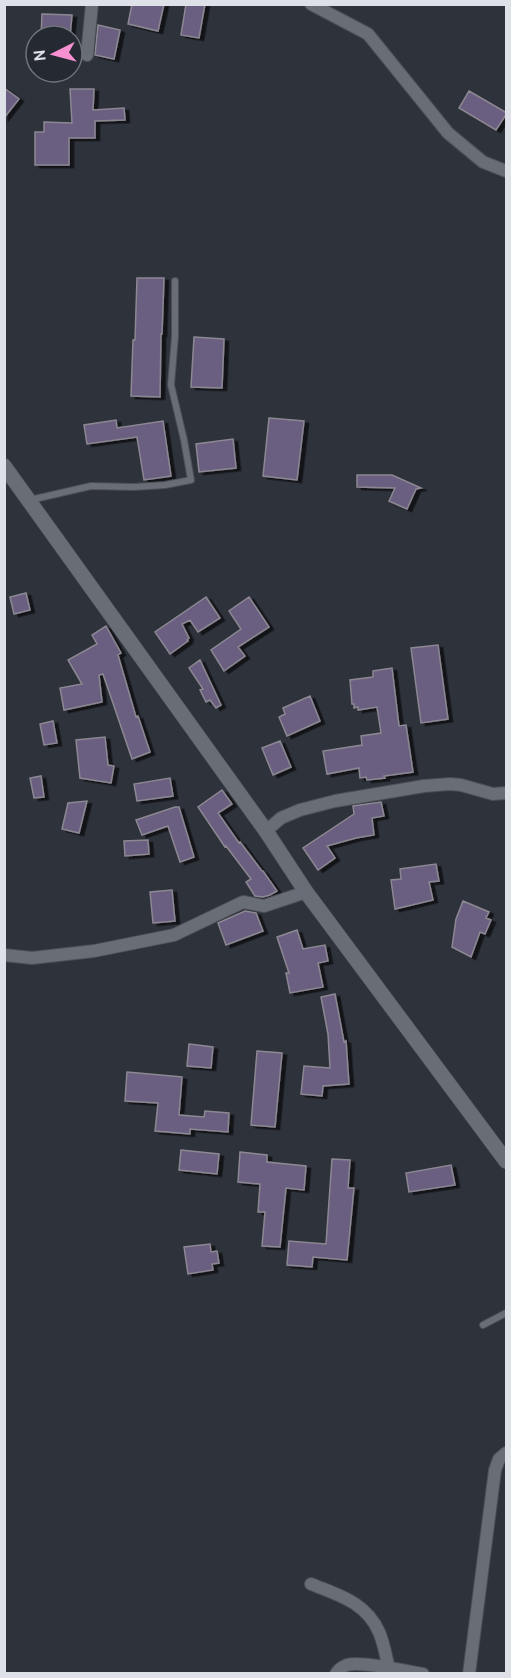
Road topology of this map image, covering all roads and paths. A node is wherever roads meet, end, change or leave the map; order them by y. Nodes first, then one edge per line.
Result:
1 (92, 4) edge
2 (311, 4) edge
3 (87, 55) dead end
4 (507, 171) edge
5 (176, 280) dead end
6 (4, 465) edge
7 (30, 500) junction
8 (507, 793) edge
9 (266, 831) junction
10 (306, 892) junction
11 (4, 955) edge
12 (507, 1161) edge
13 (507, 1314) edge
14 (483, 1325) dead end
15 (507, 1453) edge
16 (311, 1584) dead end
17 (389, 1669) junction
18 (336, 1674) edge
19 (423, 1674) edge
20 (469, 1674) edge

1 - 3 street
2 - 4 street
5 - 7 lane
6 - 7 street
7 - 9 street
8 - 9 street
9 - 10 street
10 - 11 street
10 - 12 street
13 - 14 lane
15 - 20 street
16 - 17 street
17 - 18 street
17 - 19 street

